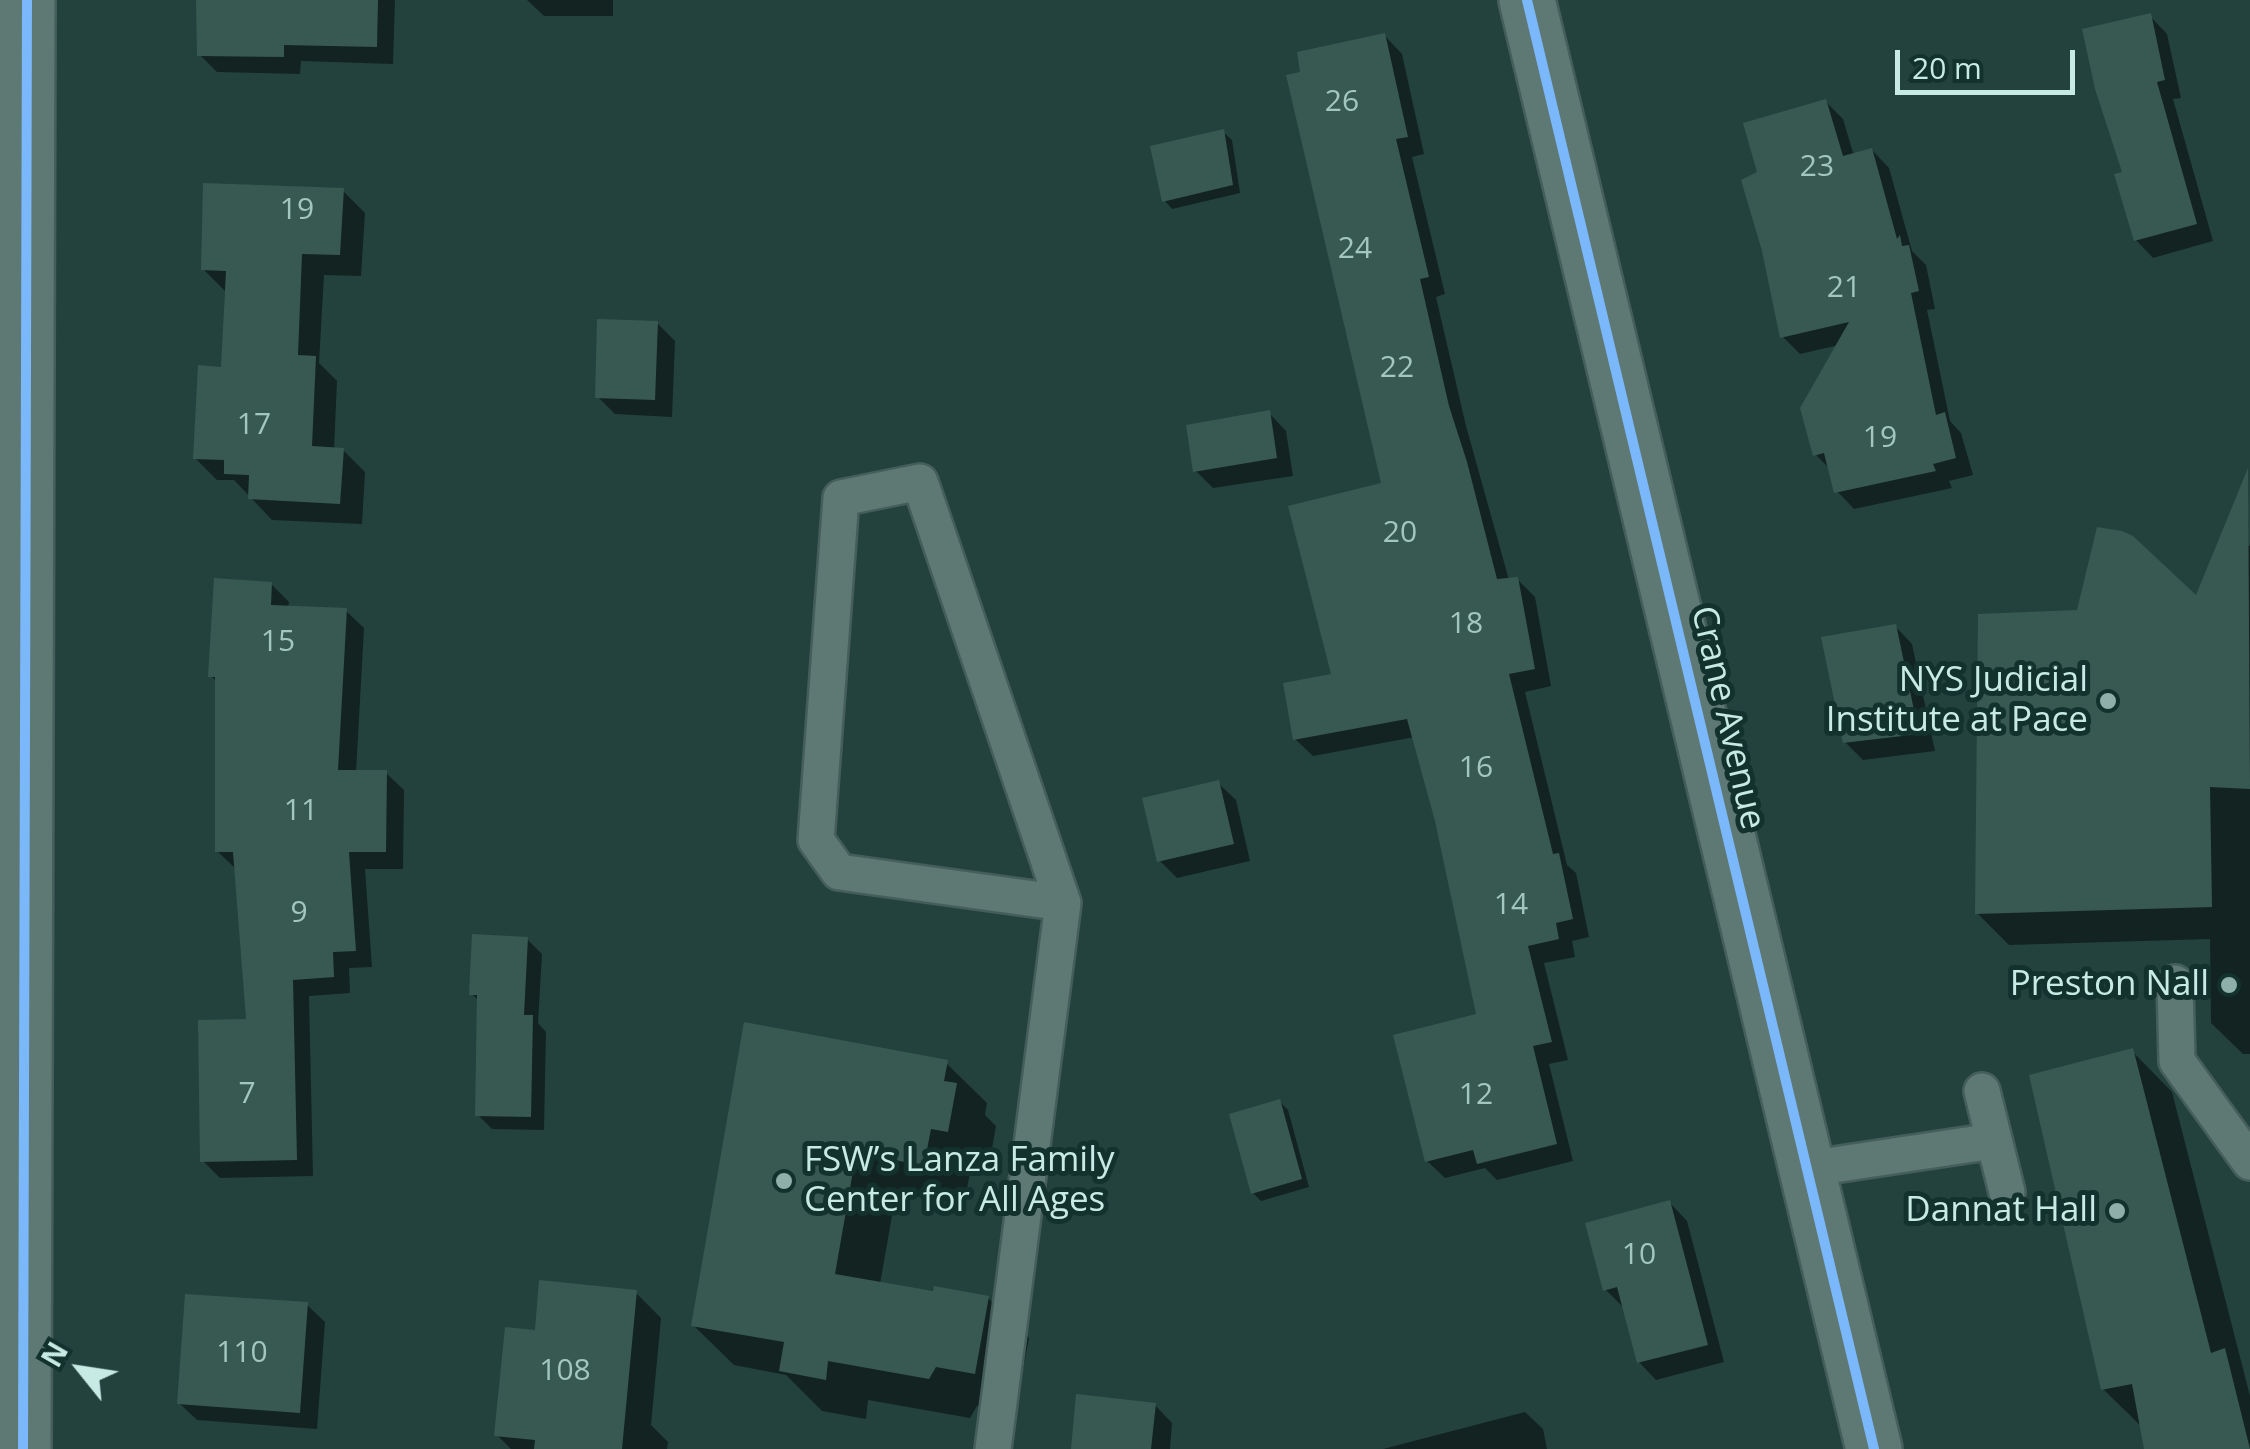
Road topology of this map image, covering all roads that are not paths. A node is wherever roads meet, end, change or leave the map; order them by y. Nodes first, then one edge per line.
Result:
1 (26, 0) edge
2 (1527, 0) edge
3 (1063, 903) junction
4 (2175, 983) dead end
5 (1982, 1091) dead end
6 (1993, 1141) junction
7 (2250, 1162) edge
8 (1806, 1169) junction
9 (2007, 1192) dead end
10 (23, 1449) edge
11 (993, 1449) edge
12 (1874, 1449) edge

1 - 10 street
2 - 8 street, Crane Avenue
3 - 3 lane
3 - 11 lane
4 - 7 lane
5 - 6 lane
6 - 8 lane
6 - 9 lane
8 - 12 street, Crane Avenue

